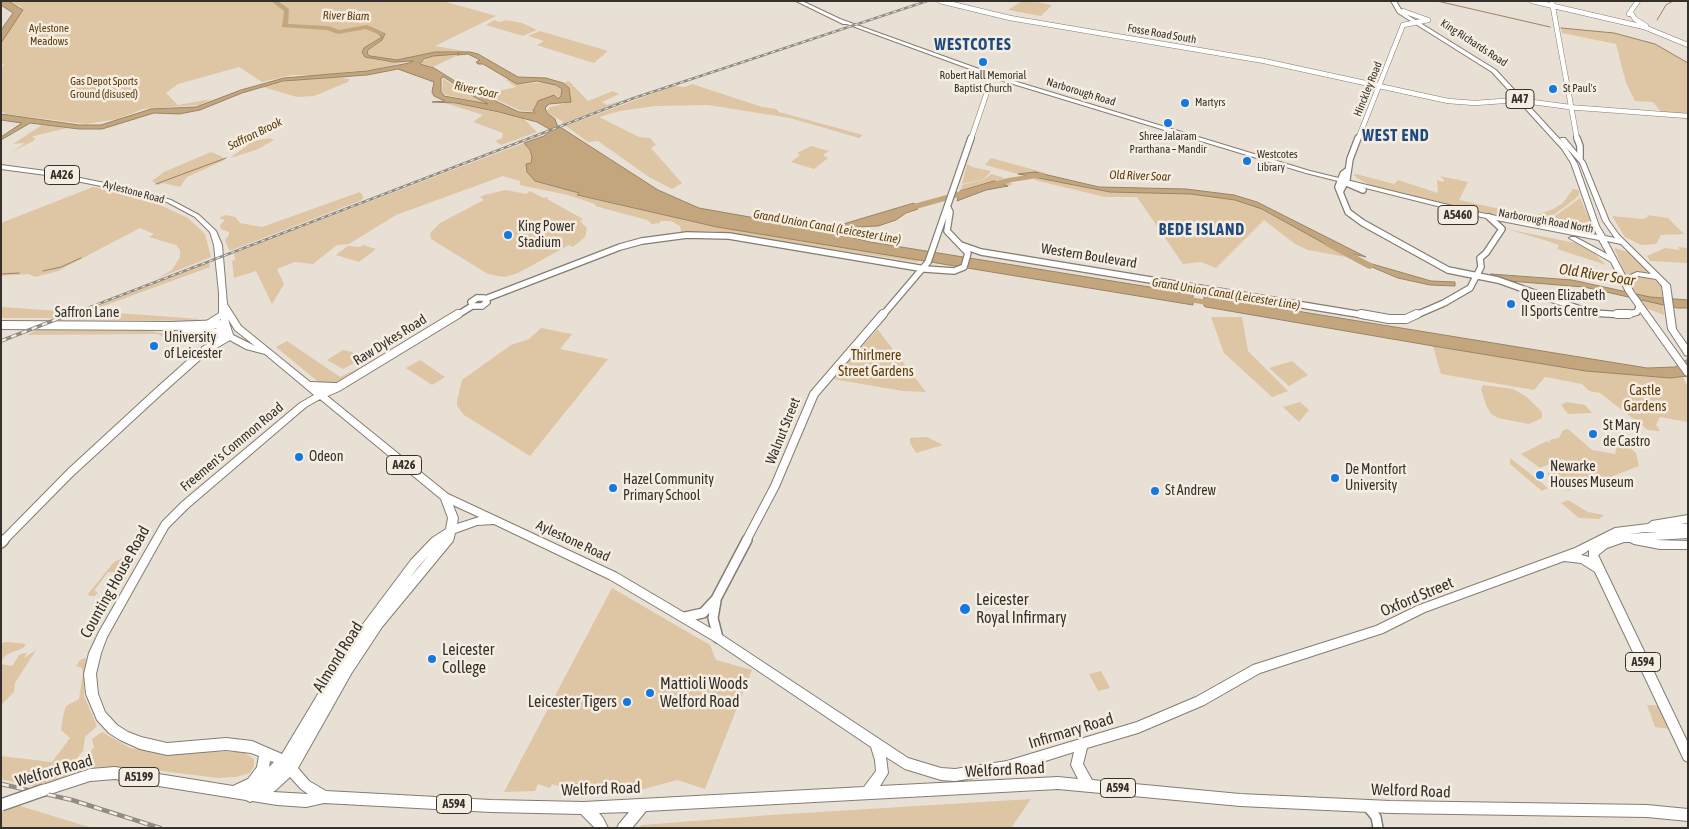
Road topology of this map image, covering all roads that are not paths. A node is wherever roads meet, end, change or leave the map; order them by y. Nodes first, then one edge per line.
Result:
1 (798, 1) edge
2 (940, 1) edge
3 (1395, 1) edge
4 (1523, 1) edge
5 (1532, 1) edge
6 (1638, 1) edge
7 (806, 3) edge
8 (1552, 5) edge
9 (1402, 12) junction
10 (1631, 12) junction
11 (1628, 17) junction
12 (1636, 19) junction
13 (1419, 20) junction
14 (1626, 23) junction
15 (849, 24) joint
16 (1403, 25) junction
17 (1641, 25) junction
18 (1688, 45) edge
19 (984, 72) joint
20 (990, 79) junction
21 (1380, 86) junction
22 (1528, 101) junction
23 (1569, 104) junction
24 (1688, 116) edge
25 (1576, 136) junction
26 (1566, 147) junction
27 (1580, 158) junction
28 (1, 168) edge
29 (1347, 171) junction
30 (1308, 172) junction
31 (1342, 184) junction
32 (1364, 188) junction
33 (948, 206) junction
34 (1488, 216) junction
35 (1513, 222) junction
36 (1596, 226) junction
37 (1498, 228) junction
38 (1575, 235) junction
39 (952, 238) junction
40 (1604, 240) junction
41 (934, 242) junction
42 (1625, 244) junction
43 (961, 245) junction
44 (981, 252) junction
45 (968, 254) junction
46 (928, 261) junction
47 (1615, 261) junction
48 (936, 270) junction
49 (920, 271) junction
50 (1478, 277) junction
51 (1659, 278) junction
52 (1624, 281) junction
53 (1639, 306) junction
54 (223, 310) junction
55 (208, 324) junction
56 (224, 324) junction
57 (1, 325) edge
58 (172, 326) junction
59 (238, 328) junction
60 (218, 332) junction
61 (229, 336) junction
62 (205, 350) junction
63 (267, 352) junction
64 (1688, 353) edge
65 (1688, 373) edge
66 (338, 387) junction
67 (308, 390) junction
68 (320, 395) junction
69 (328, 402) junction
70 (303, 406) junction
71 (445, 497) junction
72 (1688, 519) edge
73 (497, 521) junction
74 (165, 526) joint
75 (1645, 528) junction
76 (1688, 528) edge
77 (453, 529) junction
78 (1688, 534) edge
79 (1624, 538) junction
80 (1, 543) edge
81 (1688, 545) edge
82 (1564, 557) junction
83 (1597, 568) junction
84 (716, 599) junction
85 (685, 617) junction
86 (718, 638) junction
87 (1189, 706) joint
88 (1082, 744) junction
89 (876, 745) junction
90 (266, 752) junction
91 (1688, 756) edge
92 (288, 764) junction
93 (252, 783) junction
94 (1089, 786) junction
95 (236, 791) junction
96 (868, 792) junction
97 (250, 796) junction
98 (324, 797) junction
99 (1, 805) edge
100 (643, 805) junction
101 (1367, 806) junction
102 (584, 808) junction
103 (1688, 815) edge
104 (602, 828) edge
105 (623, 828) edge
106 (1378, 828) edge

1 - 7 main road, Narborough Road / A5460
2 - 21 street, Fosse Road South
3 - 9 main road, Hinckley Road / A47
4 - 8 street
5 - 8 street
6 - 10 street
7 - 15 main road, Narborough Road / A5460
8 - 14 street
8 - 23 street
9 - 13 main road, King Richards Road / A47
9 - 16 street, Hinckley Road
10 - 11 street
10 - 12 street
11 - 12 street
11 - 14 street
12 - 17 street
13 - 16 street
13 - 22 main road, King Richards Road / A47
14 - 17 street
15 - 19 main road, Narborough Road / A5460
16 - 21 street, Hinckley Road
17 - 18 street
19 - 20 main road, Narborough Road / A5460
20 - 30 main road, Narborough Road / A5460
20 - 33 street
21 - 22 street, Fosse Road South
21 - 29 street, Hinckley Road
22 - 23 street, Fosse Road South
22 - 26 main road, King Richards Road / A47
23 - 24 street, Fosse Road South
23 - 25 street
25 - 26 street
25 - 27 street
26 - 27 main road, King Richards Road / A47
26 - 36 main road, King Richards Road / A47
27 - 42 main road, King Richards Road / A47
28 - 54 main road, Aylestone Road / A426
29 - 31 street, Hinckley Road
29 - 32 street
30 - 31 main road, Narborough Road / A5460
30 - 31 main road, Narborough Road / A5460
31 - 32 main road, Narborough Road North / A5460
31 - 50 street
32 - 34 main road, Narborough Road North / A5460
32 - 37 main road, Narborough Road North / A5460
33 - 39 street
33 - 41 street
34 - 35 main road, Narborough Road North / A5460
34 - 37 street
35 - 37 street
35 - 38 main road, Narborough Road North / A5460
36 - 38 main road, Narborough Road North / A5460
36 - 40 main road, King Richards Road / A47
37 - 38 main road, Narborough Road North / A5460
37 - 50 street
38 - 40 main road, Narborough Road North / A5460
38 - 47 main road
39 - 41 street
39 - 43 street
40 - 42 main road, Narborough Road North / A5460
40 - 47 main road, A47
41 - 46 street
42 - 51 main road, A47
43 - 44 street, Western Boulevard
43 - 45 street
44 - 45 street, Western Boulevard
44 - 50 street, Western Boulevard
45 - 48 street
46 - 48 street
46 - 49 street, Walnut Street
47 - 52 main road, A47
48 - 49 street
49 - 66 street, Raw Dykes Road
49 - 84 street, Walnut Street
50 - 53 street
51 - 52 main road
51 - 64 main road, A47
52 - 53 main road, A47
53 - 65 main road, A47
54 - 55 main road
54 - 56 main road, Aylestone Road / A426
54 - 59 main road, Aylestone Road / A426
55 - 56 street, Saffron Lane
55 - 58 street, Saffron Lane
56 - 59 main road
56 - 60 main road
56 - 61 main road, Aylestone Road / A426
57 - 58 street, Saffron Lane
58 - 60 street, Saffron Lane
59 - 63 main road, Aylestone Road / A426
60 - 61 street, Saffron Lane
60 - 62 street
61 - 62 street
61 - 63 main road, Aylestone Road / A426
62 - 80 street
63 - 67 main road, Aylestone Road / A426
66 - 67 street
66 - 68 street, Raw Dykes Road
66 - 69 street
67 - 68 main road
67 - 70 main road
68 - 69 main road, Aylestone Road / A426
68 - 70 main road, Freemen's Common Road
69 - 70 main road
69 - 71 main road, Aylestone Road / A426
70 - 74 main road, Freemen's Common Road
71 - 73 main road, Aylestone Road / A426
71 - 77 main road
72 - 75 main road
73 - 77 main road
73 - 85 main road, Aylestone Road
74 - 90 main road, Counting House Road
75 - 76 main road
75 - 82 main road, Oxford Street
77 - 92 main road, Almond Road
78 - 79 main road
79 - 81 main road
79 - 83 main road
82 - 83 main road
82 - 87 main road, Oxford Street
83 - 91 main road, A594
84 - 85 street, Walnut Street
84 - 86 street, Walnut Street
85 - 86 main road, Aylestone Road
86 - 89 main road, Aylestone Road
87 - 88 main road, Infirmary Road
88 - 89 main road, Infirmary Road
88 - 94 main road, A594
89 - 96 main road
90 - 92 main road, Counting House Road
90 - 93 main road
92 - 93 main road, Almond Road
92 - 97 main road, Almond Road
92 - 98 main road
93 - 95 main road, Almond Road
94 - 96 main road, Welford Road / A594
94 - 101 main road, Welford Road / A594
95 - 97 main road, Welford Road / A5199
95 - 99 main road, Welford Road / A5199, bridge
96 - 100 main road, Welford Road / A594
97 - 98 main road, Welford Road / A594
98 - 102 main road, Welford Road / A594
100 - 102 main road, Welford Road / A594
100 - 105 main road
101 - 103 main road, Welford Road / A594
101 - 106 street
102 - 104 main road

